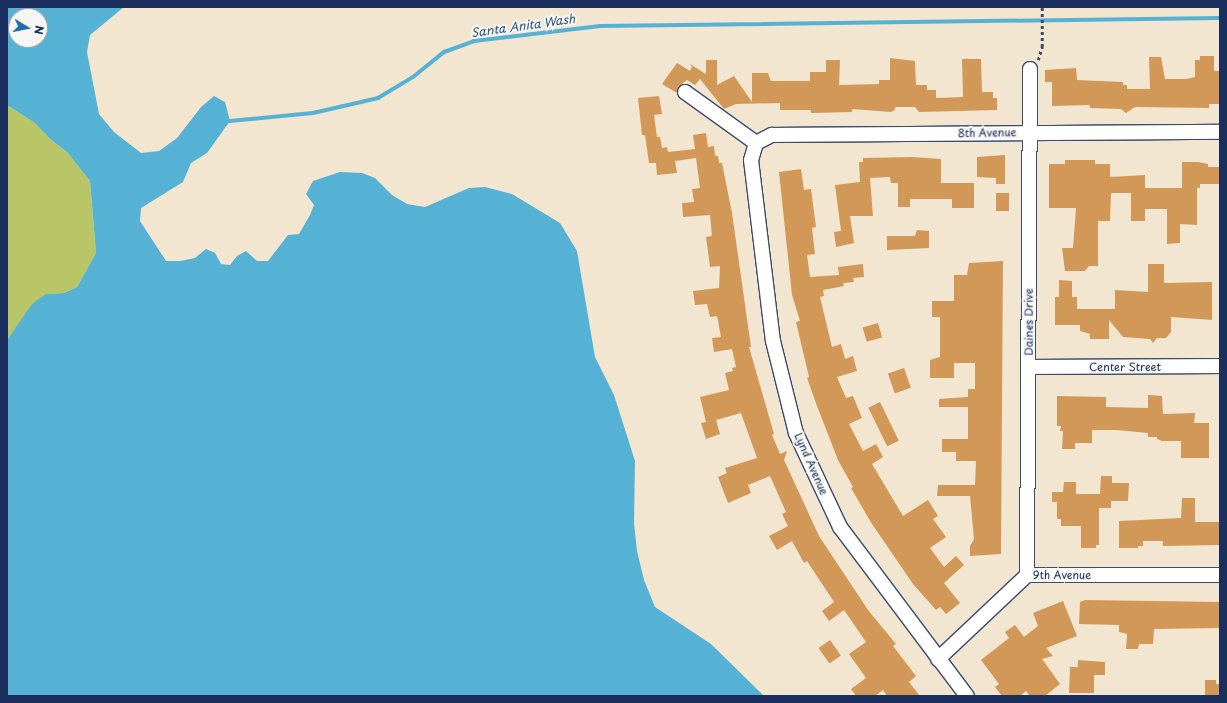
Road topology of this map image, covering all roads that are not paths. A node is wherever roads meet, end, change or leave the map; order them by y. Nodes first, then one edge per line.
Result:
1 (1030, 69) dead end
2 (685, 92) dead end
3 (1220, 132) edge
4 (1030, 133) junction
5 (756, 143) junction
6 (1220, 366) edge
7 (1029, 367) junction
8 (1027, 575) junction
9 (1220, 575) edge
10 (938, 659) junction
11 (967, 696) edge

1 - 4 street, Daines Drive
2 - 5 street
3 - 4 street, 8th Avenue
4 - 5 street, 8th Avenue
4 - 7 street, Daines Drive
5 - 10 street, Lynd Avenue
6 - 7 street, Center Street
7 - 8 street, Daines Drive
8 - 9 street, 9th Avenue
8 - 10 street, 9th Avenue
10 - 11 street, Lynd Avenue

